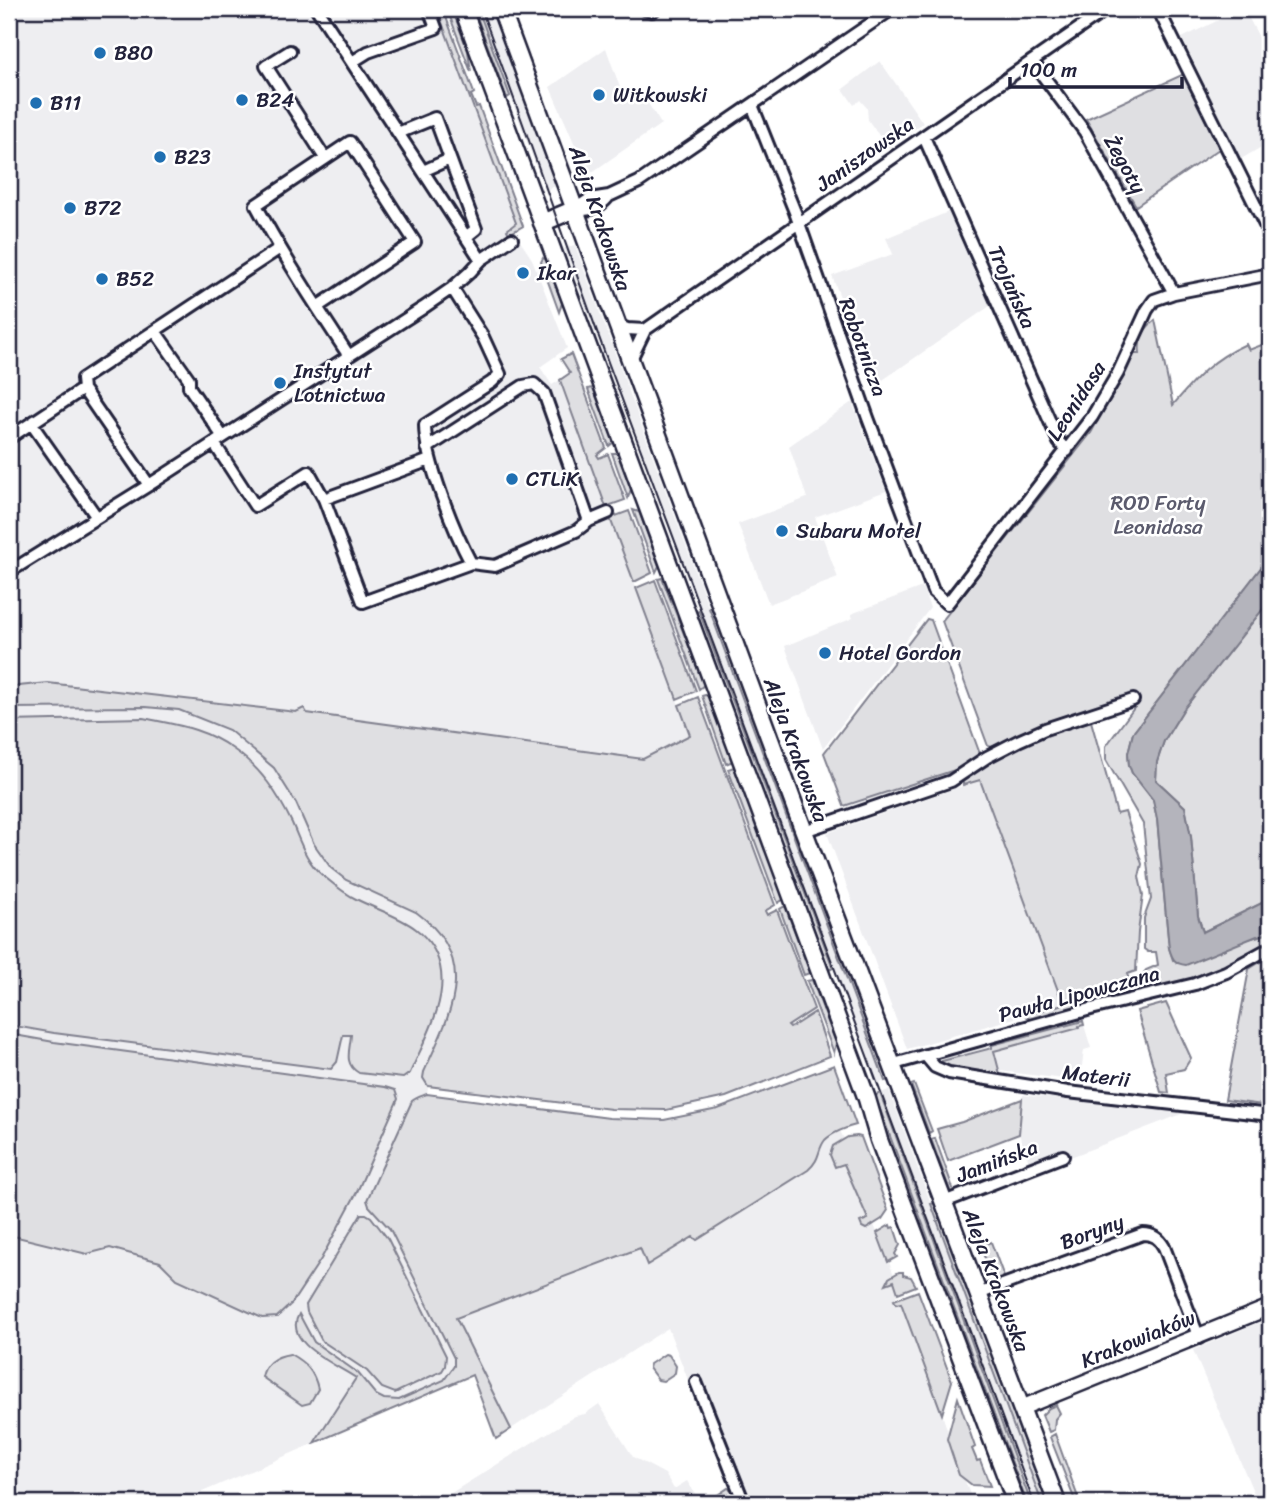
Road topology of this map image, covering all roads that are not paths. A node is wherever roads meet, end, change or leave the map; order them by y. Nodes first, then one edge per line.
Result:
1 (317, 9) edge
2 (429, 9) edge
3 (463, 9) edge
4 (501, 9) edge
5 (645, 9) edge
6 (655, 9) edge
7 (892, 9) edge
8 (1107, 9) edge
9 (1158, 9) edge
10 (290, 51) dead end
11 (1032, 61) junction
12 (352, 62) junction
13 (752, 105) junction
14 (398, 133) junction
15 (924, 137) junction
16 (325, 158) junction
17 (450, 159) junction
18 (423, 171) junction
19 (575, 209) junction
20 (542, 223) junction
21 (799, 223) junction
22 (1270, 235) edge
23 (466, 237) junction
24 (512, 239) dead end
25 (280, 248) junction
26 (481, 260) junction
27 (1270, 274) edge
28 (452, 288) junction
29 (1174, 293) junction
30 (317, 307) junction
31 (617, 325) junction
32 (645, 330) junction
33 (155, 331) junction
34 (349, 356) junction
35 (630, 362) junction
36 (83, 389) junction
37 (32, 423) junction
38 (9, 438) edge
39 (218, 440) junction
40 (426, 448) junction
41 (1066, 451) junction
42 (430, 460) junction
43 (149, 485) junction
44 (324, 499) junction
45 (608, 513) dead end
46 (96, 516) junction
47 (590, 521) junction
48 (471, 563) junction
49 (9, 572) edge
50 (940, 600) joint
51 (1133, 700) dead end
52 (804, 831) junction
53 (1270, 948) edge
54 (925, 1055) junction
55 (894, 1064) junction
56 (1270, 1115) edge
57 (1063, 1156) dead end
58 (944, 1202) junction
59 (978, 1294) junction
60 (1270, 1307) edge
61 (1199, 1338) junction
62 (696, 1382) dead end
63 (1021, 1408) junction
64 (744, 1503) edge
65 (1016, 1503) edge
66 (1057, 1503) edge

1 - 12 street
2 - 12 street
3 - 20 main road
4 - 19 main road, Aleja Krakowska
5 - 6 street
7 - 13 street
8 - 11 street, Janiszowska
9 - 22 street
10 - 16 street
11 - 15 street, Janiszowska
11 - 29 street, Żegoty
12 - 14 street
13 - 19 street
13 - 21 street, Robotnicza
14 - 17 street
14 - 18 street
15 - 21 street, Janiszowska
15 - 41 street, Trojańska
16 - 25 street
16 - 30 street
17 - 18 street
17 - 23 street
18 - 23 street
19 - 20 main road
19 - 31 main road, Aleja Krakowska
20 - 65 main road
21 - 32 street, Janiszowska
21 - 50 street, Robotnicza
23 - 26 street
24 - 26 street
25 - 30 street
25 - 33 street
26 - 28 street
27 - 29 street, Leonidasa
28 - 34 street
28 - 40 street
29 - 41 street, Leonidasa
30 - 34 street
31 - 32 street
31 - 35 main road, Aleja Krakowska
32 - 35 street
33 - 36 street
33 - 39 street
34 - 39 street
35 - 52 main road, Aleja Krakowska
36 - 37 street
36 - 43 street
37 - 38 street
37 - 46 street
39 - 43 street
39 - 44 street
40 - 42 street
40 - 47 street
41 - 50 street, Leonidasa
42 - 44 street
42 - 48 street
43 - 46 street
44 - 48 street
45 - 47 street
46 - 49 street
47 - 48 street
51 - 52 street
52 - 55 main road, Aleja Krakowska
53 - 54 street, Pawła Lipowczana
54 - 55 street, Pawła Lipowczana
54 - 56 street, Materii
55 - 58 main road, Aleja Krakowska
57 - 58 street, Jamińska
58 - 59 main road, Aleja Krakowska
59 - 61 street, Boryny
59 - 63 main road, Aleja Krakowska
60 - 61 street, Krakowiaków
61 - 63 street, Krakowiaków
62 - 64 street
63 - 66 main road, Aleja Krakowska

